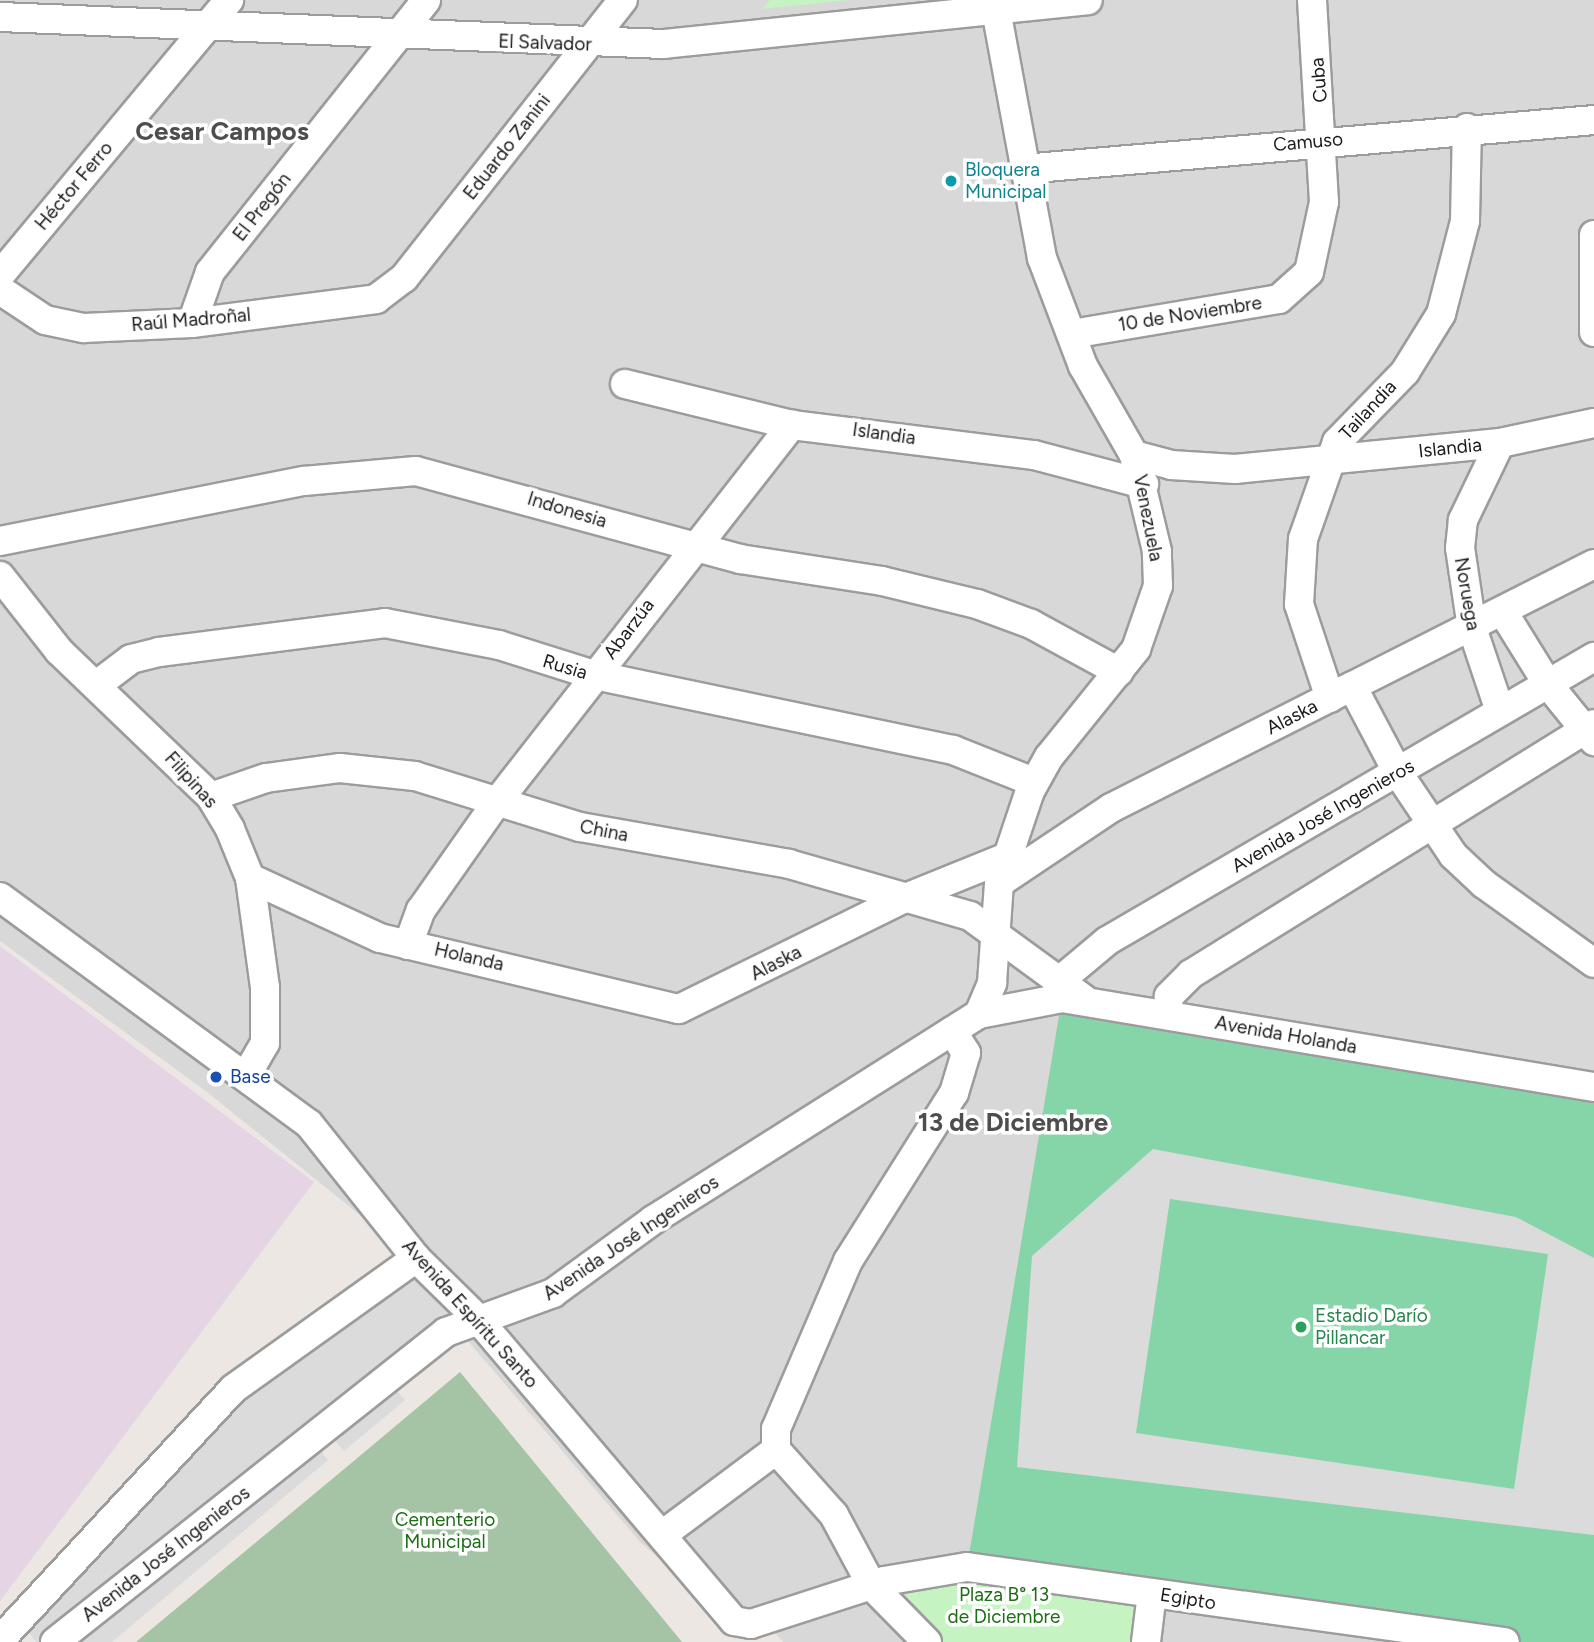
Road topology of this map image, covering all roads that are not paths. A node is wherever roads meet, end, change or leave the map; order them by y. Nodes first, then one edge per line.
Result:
1 (229, 0) edge
2 (426, 0) edge
3 (623, 0) edge
4 (1088, 0) edge
5 (1312, 0) edge
6 (994, 4) edge
7 (8, 15) edge
8 (206, 29) junction
9 (396, 38) junction
10 (587, 45) junction
11 (1594, 120) edge
12 (1467, 128) junction
13 (1325, 140) junction
14 (1023, 169) junction
15 (1594, 235) edge
16 (1318, 243) joint
17 (0, 275) edge
18 (0, 290) edge
19 (390, 292) joint
20 (192, 323) junction
21 (1594, 332) edge
22 (1072, 334) junction
23 (625, 384) dead end
24 (1594, 423) edge
25 (792, 425) junction
26 (1500, 443) junction
27 (1134, 455) junction
28 (1328, 460) junction
29 (1144, 484) junction
30 (0, 541) edge
31 (691, 547) junction
32 (1594, 564) edge
33 (0, 576) edge
34 (1503, 612) junction
35 (1472, 628) junction
36 (1594, 657) edge
37 (1119, 672) junction
38 (594, 676) junction
39 (1547, 683) junction
40 (98, 684) junction
41 (1341, 692) junction
42 (1499, 708) junction
43 (1591, 732) edge
44 (1398, 773) junction
45 (1034, 782) junction
46 (211, 797) junction
47 (497, 802) junction
48 (1432, 829) junction
49 (1003, 870) junction
50 (250, 878) junction
51 (0, 897) edge
52 (903, 899) junction
53 (995, 931) junction
54 (408, 945) junction
55 (1594, 963) edge
56 (1057, 983) junction
57 (698, 1003) joint
58 (1091, 1003) junction
59 (979, 1014) junction
60 (1167, 1015) junction
61 (952, 1031) junction
62 (245, 1077) junction
63 (1594, 1087) edge
64 (416, 1258) junction
65 (477, 1318) junction
66 (776, 1450) junction
67 (662, 1535) junction
68 (872, 1586) junction
69 (1152, 1593) junction
70 (1305, 1630) edge
71 (1461, 1639) edge
72 (0, 1640) edge
73 (55, 1642) edge
74 (927, 1642) edge
75 (1146, 1642) edge
76 (1505, 1642) edge

1 - 8 street, Héctor Ferro
2 - 9 street, El Pregón
3 - 10 street, Eduardo Zanini
4 - 6 street, El Salvador
5 - 13 street, Cuba
6 - 10 street, El Salvador
6 - 14 street, Venezuela
7 - 8 street, El Salvador
8 - 9 street, El Salvador
8 - 17 street, Héctor Ferro
9 - 10 street, El Salvador
9 - 20 street, El Pregón
10 - 19 street, Eduardo Zanini
11 - 12 street, Camuso
12 - 13 street, Camuso
12 - 28 street, Tailandia
13 - 14 street, Camuso
13 - 16 street, Cuba
14 - 22 street, Venezuela
15 - 21 street
16 - 22 street, 10 de Noviembre
18 - 20 street, Raúl Madroñal
19 - 20 street, Raúl Madroñal
22 - 27 street, Venezuela
23 - 25 street, Islandia
24 - 26 street, Islandia
25 - 29 street, Islandia
25 - 31 street, Abarzúa
26 - 28 street, Islandia
26 - 35 street, Noruega
27 - 28 street, Islandia
27 - 29 street, Venezuela
28 - 41 street, Tailandia
29 - 37 street, Venezuela
30 - 31 street, Indonesia
31 - 37 street, Indonesia
31 - 38 street, Abarzúa
32 - 34 street, Alaska
33 - 40 street, Filipinas
34 - 35 street, Alaska
34 - 39 street, Noruega
35 - 41 street, Alaska
35 - 42 street, Noruega
36 - 39 street, Avenida José Ingenieros
37 - 45 street, Venezuela
38 - 40 street, Rusia
38 - 45 street, Rusia
38 - 47 street, Abarzúa
39 - 42 street, Avenida José Ingenieros
39 - 43 street, Noruega
40 - 46 street, Filipinas
41 - 44 street, Tailandia
41 - 49 street, Alaska
42 - 44 street, Avenida José Ingenieros
43 - 48 street
44 - 48 street, Tailandia
44 - 56 street, Avenida José Ingenieros
45 - 49 street, Venezuela
46 - 47 street, China
46 - 50 street, Filipinas
47 - 52 street, China
47 - 54 street, Abarzúa
48 - 55 street, Tailandia
48 - 60 street
49 - 52 street, Alaska
49 - 53 street, Venezuela
50 - 54 street, Holanda
50 - 62 street, Filipinas
51 - 62 street, Avenida Espíritu Santo
52 - 53 street, China
52 - 57 street, Alaska
53 - 56 street, China
53 - 59 street, Venezuela
54 - 57 street, Holanda
56 - 58 street, China
58 - 59 street, Avenida Holanda
58 - 60 street, Avenida Holanda
59 - 61 street, Avenida José Ingenieros
60 - 63 street, Avenida Holanda
61 - 65 street, Avenida José Ingenieros
61 - 66 street
62 - 64 street, Avenida Espíritu Santo
64 - 65 street, Avenida Espíritu Santo
64 - 72 street
65 - 67 street, Avenida Espíritu Santo
65 - 73 street, Avenida José Ingenieros
66 - 67 street
66 - 68 street
67 - 68 street, Avenida Espíritu Santo
68 - 69 street, Egipto
68 - 74 street
69 - 70 street, Egipto
69 - 75 street
70 - 71 street, Egipto
71 - 76 street, Egipto

